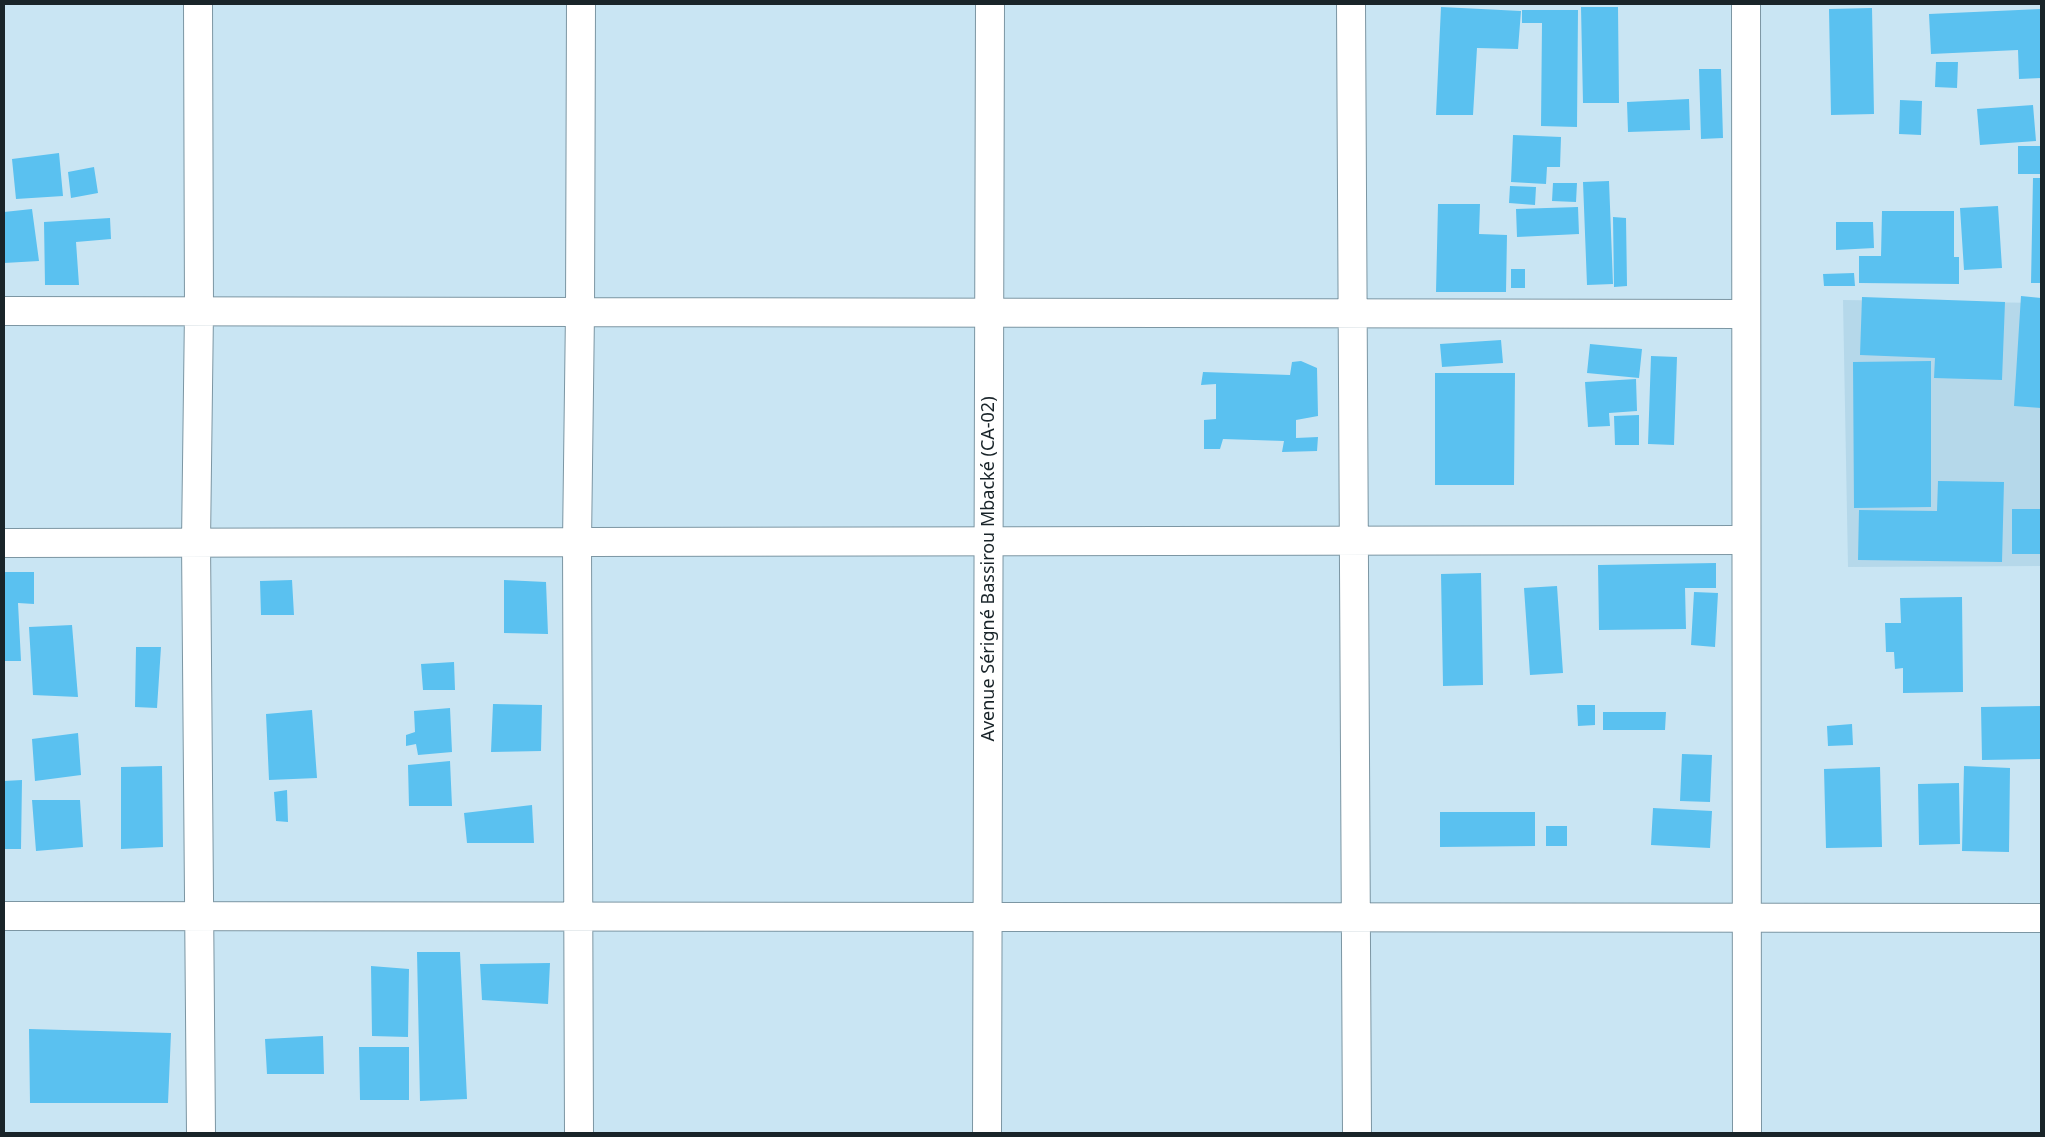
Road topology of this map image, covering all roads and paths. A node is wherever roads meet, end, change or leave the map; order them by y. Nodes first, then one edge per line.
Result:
1 (198, 4) edge
2 (580, 4) edge
3 (990, 4) edge
4 (1351, 4) edge
5 (1746, 4) edge
6 (4, 311) edge
7 (199, 311) junction
8 (580, 312) junction
9 (990, 313) junction
10 (1353, 314) junction
11 (1746, 314) junction
12 (1354, 540) junction
13 (1746, 540) junction
14 (989, 541) junction
15 (196, 542) junction
16 (577, 542) junction
17 (4, 543) edge
18 (4, 916) edge
19 (201, 916) junction
20 (579, 917) junction
21 (988, 918) junction
22 (1356, 918) junction
23 (1746, 918) junction
24 (2041, 918) edge
25 (201, 1133) edge
26 (579, 1133) edge
27 (987, 1133) edge
28 (1357, 1133) edge
29 (1747, 1133) edge

1 - 7 street
2 - 8 street
3 - 9 street, Avenue Sérigné Bassirou Mbacké (CA-02)
4 - 10 street
5 - 11 street
6 - 7 street
7 - 8 street
7 - 15 street
8 - 9 street
8 - 16 street
9 - 10 street
9 - 14 street, Avenue Sérigné Bassirou Mbacké (CA-02)
10 - 11 street
10 - 12 street
11 - 13 street
12 - 13 street
12 - 14 street
12 - 22 street
13 - 23 street
14 - 16 street
14 - 21 street, Avenue Sérigné Bassirou Mbacké (CA-02)
15 - 16 street
15 - 17 street
15 - 19 street
16 - 20 street
18 - 19 street
19 - 20 street
19 - 25 street
20 - 21 street
20 - 26 street
21 - 22 street
21 - 27 street, Avenue Sérigné Bassirou Mbacké (CA-02)
22 - 23 street
22 - 28 street
23 - 24 street
23 - 29 street

